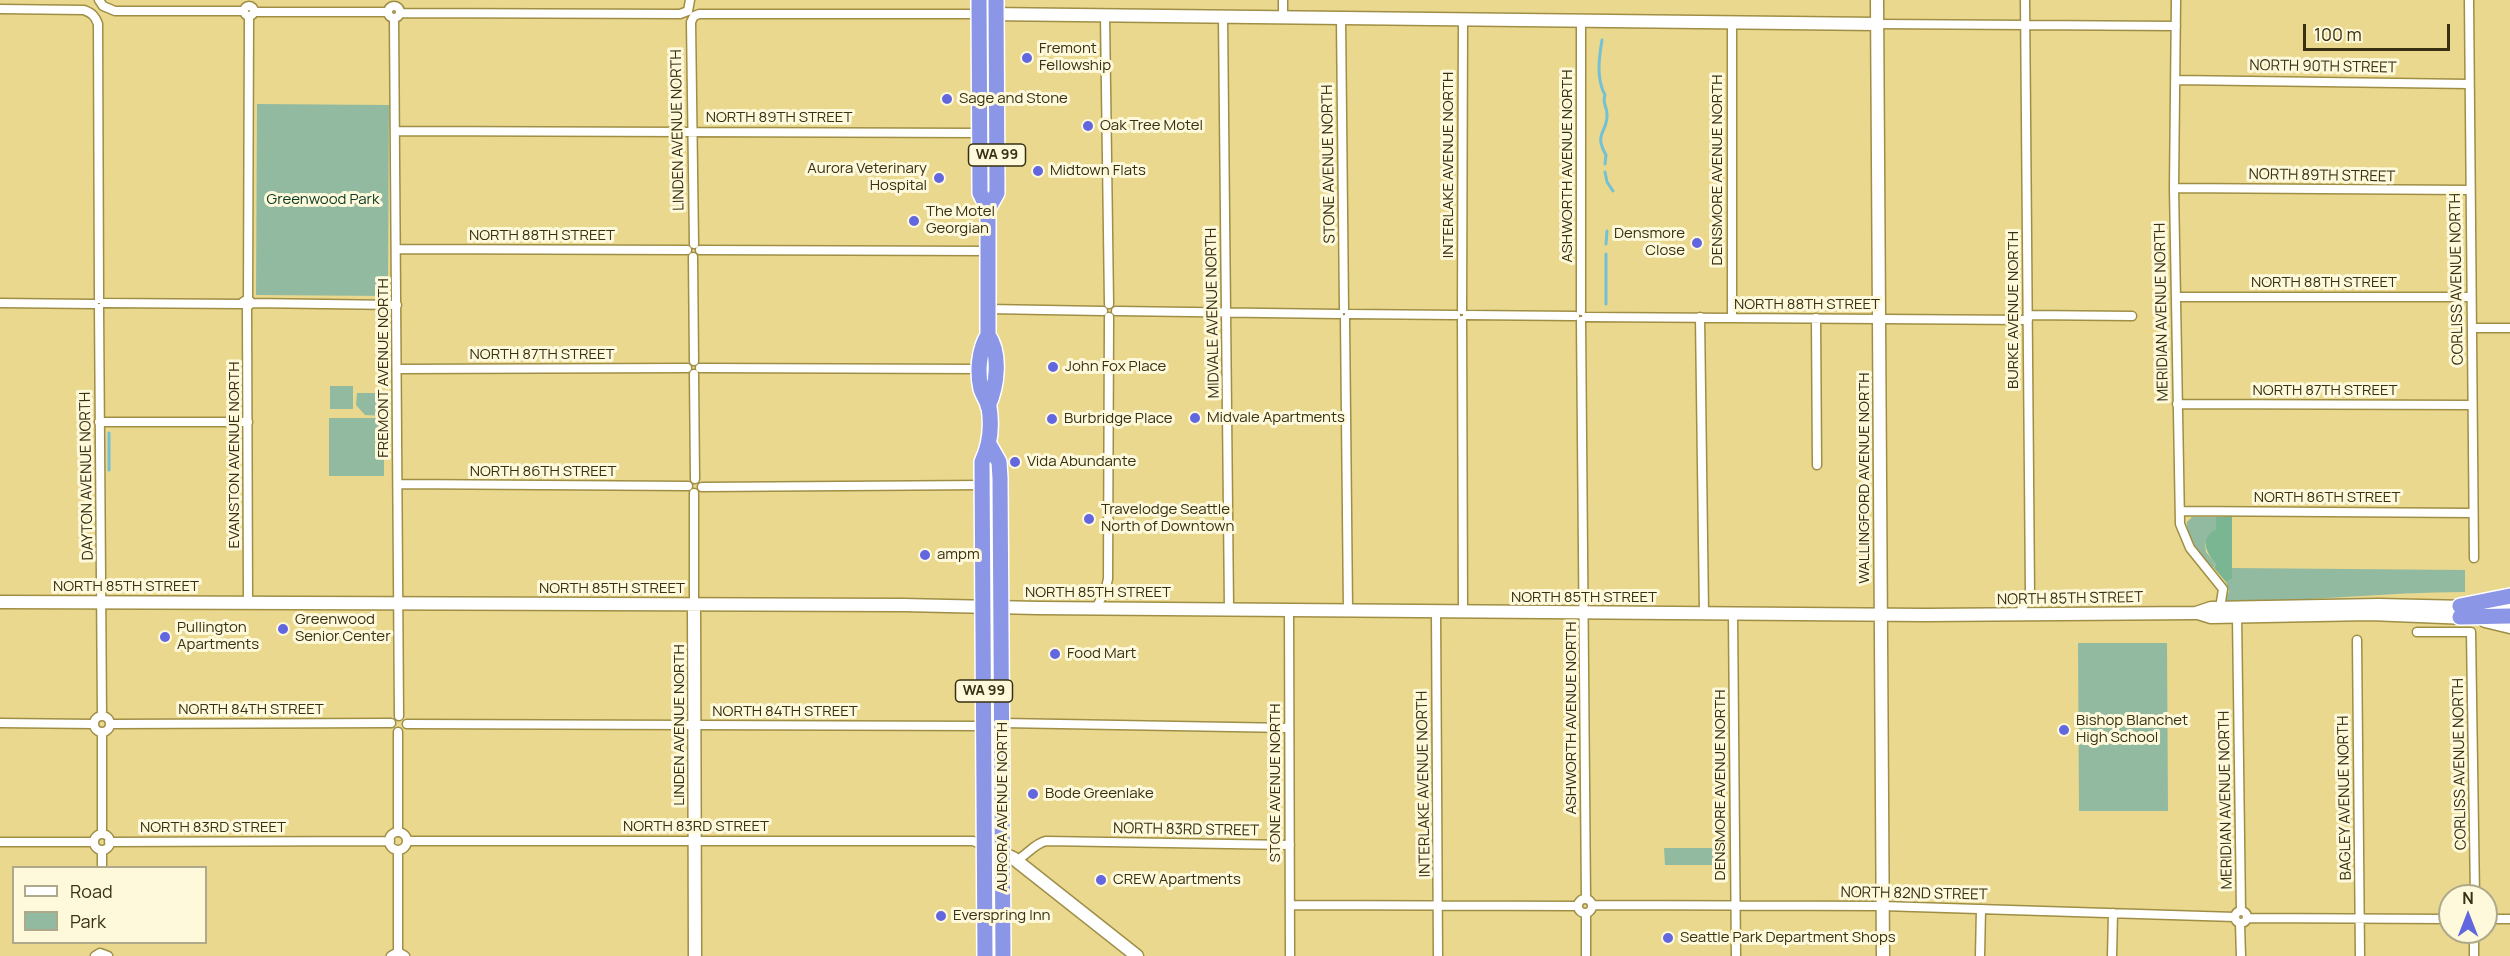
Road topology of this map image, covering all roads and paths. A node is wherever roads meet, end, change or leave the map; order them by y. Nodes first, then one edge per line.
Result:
1 (690, 0) edge
2 (1283, 0) edge
3 (1877, 0) edge
4 (2025, 0) edge
5 (2176, 0) edge
6 (2469, 0) edge
7 (101, 3) edge
8 (979, 7) edge
9 (996, 7) edge
10 (0, 9) edge
11 (249, 9) edge
12 (394, 10) edge
13 (691, 14) junction
14 (1105, 15) junction
15 (1223, 17) junction
16 (1283, 18) junction
17 (1341, 19) junction
18 (1462, 21) junction
19 (1581, 22) junction
20 (1732, 23) junction
21 (1877, 24) junction
22 (2025, 26) junction
23 (2176, 26) junction
24 (2176, 80) junction
25 (2469, 84) junction
26 (694, 131) junction
27 (397, 132) junction
28 (980, 133) junction
29 (2174, 188) junction
30 (2470, 190) junction
31 (988, 209) junction
32 (396, 249) junction
33 (694, 250) junction
34 (989, 251) junction
35 (2176, 297) junction
36 (2472, 297) junction
37 (0, 303) edge
38 (99, 303) junction
39 (247, 303) junction
40 (397, 305) junction
41 (988, 309) junction
42 (1109, 310) junction
43 (1227, 312) junction
44 (1344, 314) junction
45 (1462, 315) junction
46 (1581, 316) junction
47 (2132, 316) dead end
48 (1700, 317) junction
49 (2028, 317) junction
50 (1732, 318) junction
51 (1816, 318) junction
52 (1878, 319) junction
53 (2472, 328) junction
54 (2510, 328) edge
55 (988, 335) junction
56 (694, 368) junction
57 (398, 369) junction
58 (980, 369) junction
59 (2177, 404) junction
60 (2472, 405) junction
61 (988, 406) junction
62 (99, 422) junction
63 (248, 422) junction
64 (990, 446) junction
65 (1817, 465) dead end
66 (691, 482) junction
67 (398, 484) junction
68 (983, 485) junction
69 (698, 490) junction
70 (2180, 511) junction
71 (2473, 513) junction
72 (2474, 558) dead end
73 (2510, 596) edge
74 (0, 602) edge
75 (101, 602) junction
76 (248, 603) junction
77 (399, 603) junction
78 (694, 604) junction
79 (982, 606) junction
80 (1002, 607) junction
81 (1096, 608) junction
82 (2220, 608) junction
83 (2510, 608) edge
84 (1229, 609) junction
85 (1290, 610) junction
86 (1348, 610) junction
87 (1436, 611) junction
88 (1463, 612) junction
89 (2460, 612) junction
90 (1585, 613) junction
91 (2196, 613) junction
92 (1704, 614) junction
93 (1733, 614) junction
94 (1881, 615) junction
95 (2018, 615) junction
96 (2237, 616) junction
97 (2510, 616) edge
98 (2510, 627) edge
99 (2417, 632) dead end
100 (2357, 640) dead end
101 (102, 716) junction
102 (399, 716) junction
103 (0, 723) edge
104 (391, 723) junction
105 (1003, 723) junction
106 (94, 724) junction
107 (110, 724) junction
108 (407, 724) junction
109 (694, 725) junction
110 (977, 726) junction
111 (1289, 728) junction
112 (398, 732) junction
113 (102, 733) junction
114 (398, 832) junction
115 (102, 834) junction
116 (695, 840) junction
117 (390, 841) junction
118 (407, 841) junction
119 (0, 842) edge
120 (94, 842) junction
121 (109, 842) junction
122 (1290, 845) junction
123 (985, 846) junction
124 (102, 850) junction
125 (398, 850) junction
126 (1003, 853) junction
127 (1017, 861) junction
128 (102, 866) edge
129 (2475, 884) edge
130 (1589, 902) junction
131 (1290, 905) junction
132 (1438, 906) junction
133 (1578, 906) junction
134 (1736, 906) junction
135 (1882, 906) junction
136 (1981, 909) junction
137 (2113, 913) junction
138 (1586, 914) junction
139 (2241, 917) junction
140 (2360, 918) junction
141 (2438, 919) edge
142 (398, 954) edge
143 (695, 956) edge
144 (985, 956) edge
145 (1003, 956) edge
146 (1137, 956) edge
147 (1290, 956) edge
148 (1438, 956) edge
149 (1586, 956) edge
150 (1736, 956) edge
151 (1883, 956) edge
152 (1980, 956) edge
153 (2112, 956) edge
154 (2241, 956) edge
155 (2360, 956) edge

1 - 13 street, LINDEN AVENUE NORTH
2 - 16 street
3 - 21 main road, WALLINGFORD AVENUE NORTH
4 - 22 street, BURKE AVENUE NORTH
5 - 23 street, MERIDIAN AVENUE NORTH
6 - 25 street, CORLISS AVENUE NORTH
7 - 11 street
8 - 9 main road
8 - 13 street
8 - 28 highway, AURORA AVENUE NORTH / WA 99
9 - 14 main road
9 - 31 highway, AURORA AVENUE NORTH / WA 99
10 - 38 street, DAYTON AVENUE NORTH
11 - 12 street
11 - 39 street, EVANSTON AVENUE NORTH
12 - 13 street
12 - 27 street, FREMONT AVENUE NORTH
13 - 26 street, LINDEN AVENUE NORTH
14 - 15 main road
14 - 42 street
15 - 16 main road
15 - 43 street, MIDVALE AVENUE NORTH
16 - 17 main road
17 - 18 main road
17 - 44 street, STONE AVENUE NORTH
18 - 19 main road
18 - 45 street, INTERLAKE AVENUE NORTH
19 - 20 main road
19 - 46 street, ASHWORTH AVENUE NORTH
20 - 21 main road
20 - 50 street, DENSMORE AVENUE NORTH
21 - 22 street
21 - 52 main road, WALLINGFORD AVENUE NORTH
22 - 23 street
22 - 49 street, BURKE AVENUE NORTH
23 - 24 street, MERIDIAN AVENUE NORTH
24 - 25 street, NORTH 90TH STREET
24 - 29 street, MERIDIAN AVENUE NORTH
25 - 30 street, CORLISS AVENUE NORTH
26 - 27 street, NORTH 89TH STREET
26 - 28 street, NORTH 89TH STREET
26 - 33 street, LINDEN AVENUE NORTH
27 - 32 street, FREMONT AVENUE NORTH
28 - 31 highway, AURORA AVENUE NORTH / WA 99
29 - 30 street, NORTH 89TH STREET
29 - 35 street, MERIDIAN AVENUE NORTH
30 - 36 street, CORLISS AVENUE NORTH
31 - 34 highway, AURORA AVENUE NORTH / WA 99
32 - 33 street, NORTH 88TH STREET
32 - 40 street, FREMONT AVENUE NORTH
33 - 34 street, NORTH 88TH STREET
33 - 56 street, LINDEN AVENUE NORTH
34 - 41 highway, AURORA AVENUE NORTH / WA 99
35 - 36 street, NORTH 88TH STREET
35 - 59 street, MERIDIAN AVENUE NORTH
36 - 53 street, CORLISS AVENUE NORTH
37 - 38 street
38 - 39 street
38 - 62 street, DAYTON AVENUE NORTH
39 - 40 street
39 - 63 street, EVANSTON AVENUE NORTH
40 - 57 street, FREMONT AVENUE NORTH
41 - 42 street, NORTH 88TH STREET
41 - 55 highway, AURORA AVENUE NORTH / WA 99
42 - 43 street, NORTH 88TH STREET
42 - 81 street
43 - 44 street, NORTH 88TH STREET
43 - 84 street, MIDVALE AVENUE NORTH
44 - 45 street, NORTH 88TH STREET
44 - 86 street, STONE AVENUE NORTH
45 - 46 street, NORTH 88TH STREET
45 - 88 street, INTERLAKE AVENUE NORTH
46 - 48 street, NORTH 88TH STREET
46 - 90 street, ASHWORTH AVENUE NORTH
47 - 49 street, NORTH 88TH STREET
48 - 50 street, NORTH 88TH STREET
48 - 92 street
49 - 52 street, NORTH 88TH STREET
49 - 95 street, BURKE AVENUE NORTH
50 - 51 street, NORTH 88TH STREET
51 - 52 street, NORTH 88TH STREET
51 - 65 street
52 - 94 main road, WALLINGFORD AVENUE NORTH
53 - 54 street
53 - 60 street, CORLISS AVENUE NORTH
55 - 58 highway, AURORA AVENUE NORTH / WA 99
55 - 61 highway, AURORA AVENUE NORTH / WA 99
56 - 57 street, NORTH 87TH STREET
56 - 58 street, NORTH 87TH STREET
56 - 66 street, LINDEN AVENUE NORTH
57 - 67 street, FREMONT AVENUE NORTH
58 - 61 highway, AURORA AVENUE NORTH / WA 99
59 - 60 street, NORTH 87TH STREET
59 - 70 street, MERIDIAN AVENUE NORTH
60 - 71 street, CORLISS AVENUE NORTH
61 - 64 highway, AURORA AVENUE NORTH / WA 99
62 - 63 street
62 - 75 street, DAYTON AVENUE NORTH
63 - 76 street, EVANSTON AVENUE NORTH
64 - 68 highway, AURORA AVENUE NORTH / WA 99
64 - 80 highway, AURORA AVENUE NORTH / WA 99
66 - 67 street, NORTH 86TH STREET
66 - 69 street
67 - 77 street, FREMONT AVENUE NORTH
68 - 69 street
68 - 79 highway, AURORA AVENUE NORTH / WA 99
69 - 78 street, LINDEN AVENUE NORTH
70 - 71 street, NORTH 86TH STREET
70 - 82 street, MERIDIAN AVENUE NORTH
71 - 72 street, CORLISS AVENUE NORTH
73 - 89 highway
74 - 75 main road, NORTH 85TH STREET
75 - 76 main road, NORTH 85TH STREET
75 - 101 street, DAYTON AVENUE NORTH
76 - 77 main road, NORTH 85TH STREET
77 - 78 main road, NORTH 85TH STREET
77 - 102 street, FREMONT AVENUE NORTH
78 - 79 main road, NORTH 85TH STREET
78 - 109 main road, LINDEN AVENUE NORTH
79 - 80 main road, NORTH 85TH STREET
79 - 110 highway, AURORA AVENUE NORTH / WA 99
80 - 81 main road, NORTH 85TH STREET
80 - 105 highway, AURORA AVENUE NORTH / WA 99
81 - 84 main road, NORTH 85TH STREET
82 - 89 main road, NORTH 85TH STREET
82 - 91 main road, NORTH 85TH STREET
83 - 89 main road, NORTH 85TH STREET
84 - 85 main road, NORTH 85TH STREET
85 - 86 main road, NORTH 85TH STREET
85 - 111 street, STONE AVENUE NORTH
86 - 87 main road, NORTH 85TH STREET
87 - 88 main road, NORTH 85TH STREET
87 - 132 street, INTERLAKE AVENUE NORTH
88 - 90 main road, NORTH 85TH STREET
89 - 96 main road, NORTH 85TH STREET
89 - 97 highway
89 - 98 main road
90 - 92 main road, NORTH 85TH STREET
90 - 130 street, ASHWORTH AVENUE NORTH
91 - 95 main road, NORTH 85TH STREET
91 - 96 main road, NORTH 85TH STREET
92 - 93 main road, NORTH 85TH STREET
93 - 94 main road, NORTH 85TH STREET
93 - 134 street, DENSMORE AVENUE NORTH
94 - 95 main road, NORTH 85TH STREET
94 - 135 main road, WALLINGFORD AVENUE NORTH
96 - 139 street, MERIDIAN AVENUE NORTH
99 - 129 street, CORLISS AVENUE NORTH
100 - 140 street, BAGLEY AVENUE NORTH
101 - 106 street
101 - 107 street
102 - 104 street
102 - 108 street
103 - 106 street
104 - 107 street, NORTH 84TH STREET
104 - 112 street
105 - 111 street
105 - 126 highway, AURORA AVENUE NORTH / WA 99
106 - 113 street
107 - 113 street
108 - 109 street, NORTH 84TH STREET
108 - 112 street
109 - 110 street, NORTH 84TH STREET
109 - 116 main road, LINDEN AVENUE NORTH
110 - 123 highway, AURORA AVENUE NORTH / WA 99
111 - 122 street, STONE AVENUE NORTH
112 - 114 street
113 - 115 street
114 - 117 street
114 - 118 street
115 - 120 street
115 - 121 street
116 - 118 street, NORTH 83RD STREET
116 - 123 street, NORTH 83RD STREET
116 - 143 main road, LINDEN AVENUE NORTH
117 - 121 street, NORTH 83RD STREET
117 - 125 street
118 - 125 street
119 - 120 street
120 - 124 street
121 - 124 street
122 - 127 street, NORTH 83RD STREET
122 - 131 street, STONE AVENUE NORTH
123 - 126 main road
123 - 144 highway, AURORA AVENUE NORTH / WA 99
124 - 128 street
125 - 142 street
126 - 127 main road
126 - 145 highway, AURORA AVENUE NORTH / WA 99
127 - 146 main road
130 - 133 street
130 - 134 street, NORTH 82ND STREET
130 - 138 street
131 - 132 street
131 - 147 street, STONE AVENUE NORTH
132 - 133 street
132 - 148 street, INTERLAKE AVENUE NORTH
133 - 138 street
134 - 135 street, NORTH 82ND STREET
134 - 150 street, DENSMORE AVENUE NORTH
135 - 136 street, NORTH 82ND STREET
135 - 151 main road, WALLINGFORD AVENUE NORTH
136 - 137 street, NORTH 82ND STREET
136 - 152 street
137 - 139 street, NORTH 82ND STREET
137 - 153 street
138 - 149 street
139 - 140 street, NORTH 82ND STREET
139 - 154 street, MERIDIAN AVENUE NORTH
140 - 141 street, NORTH 82ND STREET
140 - 155 street, BAGLEY AVENUE NORTH

